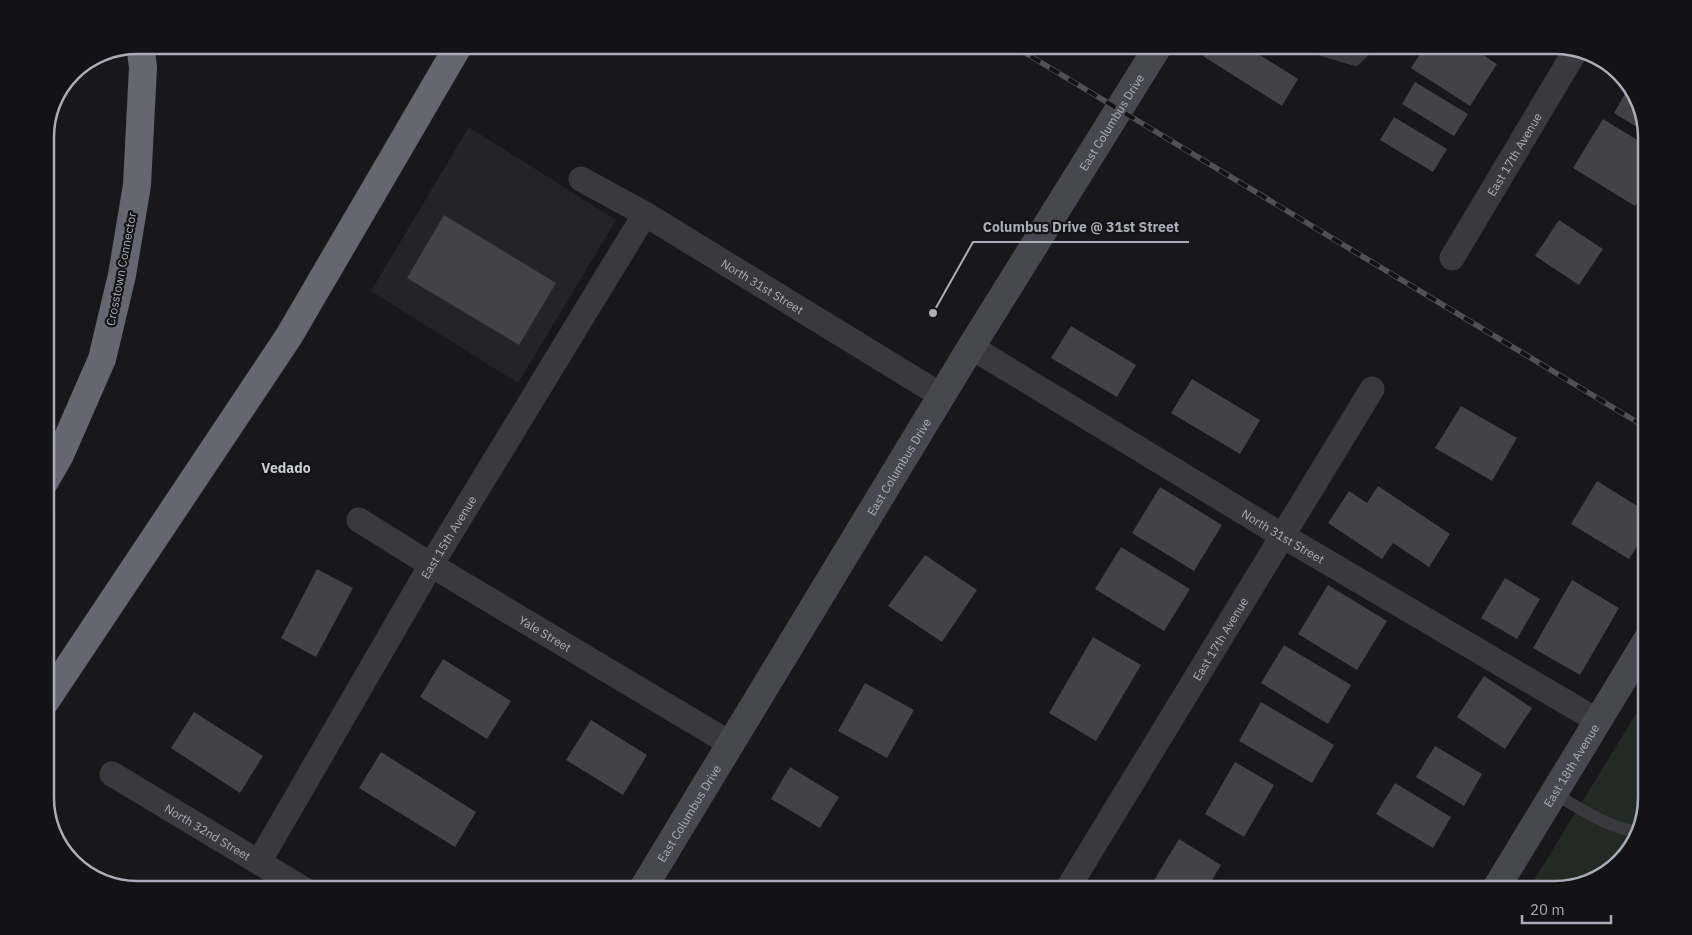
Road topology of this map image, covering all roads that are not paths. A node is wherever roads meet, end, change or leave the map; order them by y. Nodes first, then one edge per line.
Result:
1 (141, 54) edge
2 (455, 54) edge
3 (1153, 54) edge
4 (1335, 54) edge
5 (1361, 54) edge
6 (1573, 55) edge
7 (581, 179) dead end
8 (645, 214) junction
9 (1452, 258) dead end
10 (971, 347) junction
11 (1372, 389) dead end
12 (942, 396) junction
13 (54, 465) edge
14 (359, 520) dead end
15 (1283, 536) junction
16 (430, 566) junction
17 (1638, 655) edge
18 (54, 688) edge
19 (1598, 721) junction
20 (731, 744) junction
21 (112, 774) dead end
22 (1554, 793) junction
23 (1632, 830) edge
24 (258, 862) junction
25 (290, 881) edge
26 (647, 881) edge
27 (1072, 881) edge
28 (1500, 881) edge

1 - 13 highway, Crosstown Connector
2 - 18 highway
3 - 10 main road, East Columbus Drive
4 - 5 lane
6 - 9 street, East 17th Avenue
7 - 8 street, North 31st Street
8 - 12 street, North 31st Street
8 - 16 street, East 15th Avenue
10 - 12 main road, East Columbus Drive
10 - 15 street, North 31st Street
11 - 15 street, East 17th Avenue
12 - 20 main road, East Columbus Drive
14 - 16 street, Yale Street
15 - 19 street, North 31st Street
15 - 27 street, East 17th Avenue
16 - 20 street, Yale Street
16 - 24 street, East 15th Avenue
17 - 19 main road, East 18th Avenue
19 - 22 main road, East 18th Avenue
20 - 26 main road, East Columbus Drive
21 - 24 street, North 32nd Street
22 - 23 lane
22 - 28 main road, East 18th Avenue
24 - 25 street, North 32nd Street

